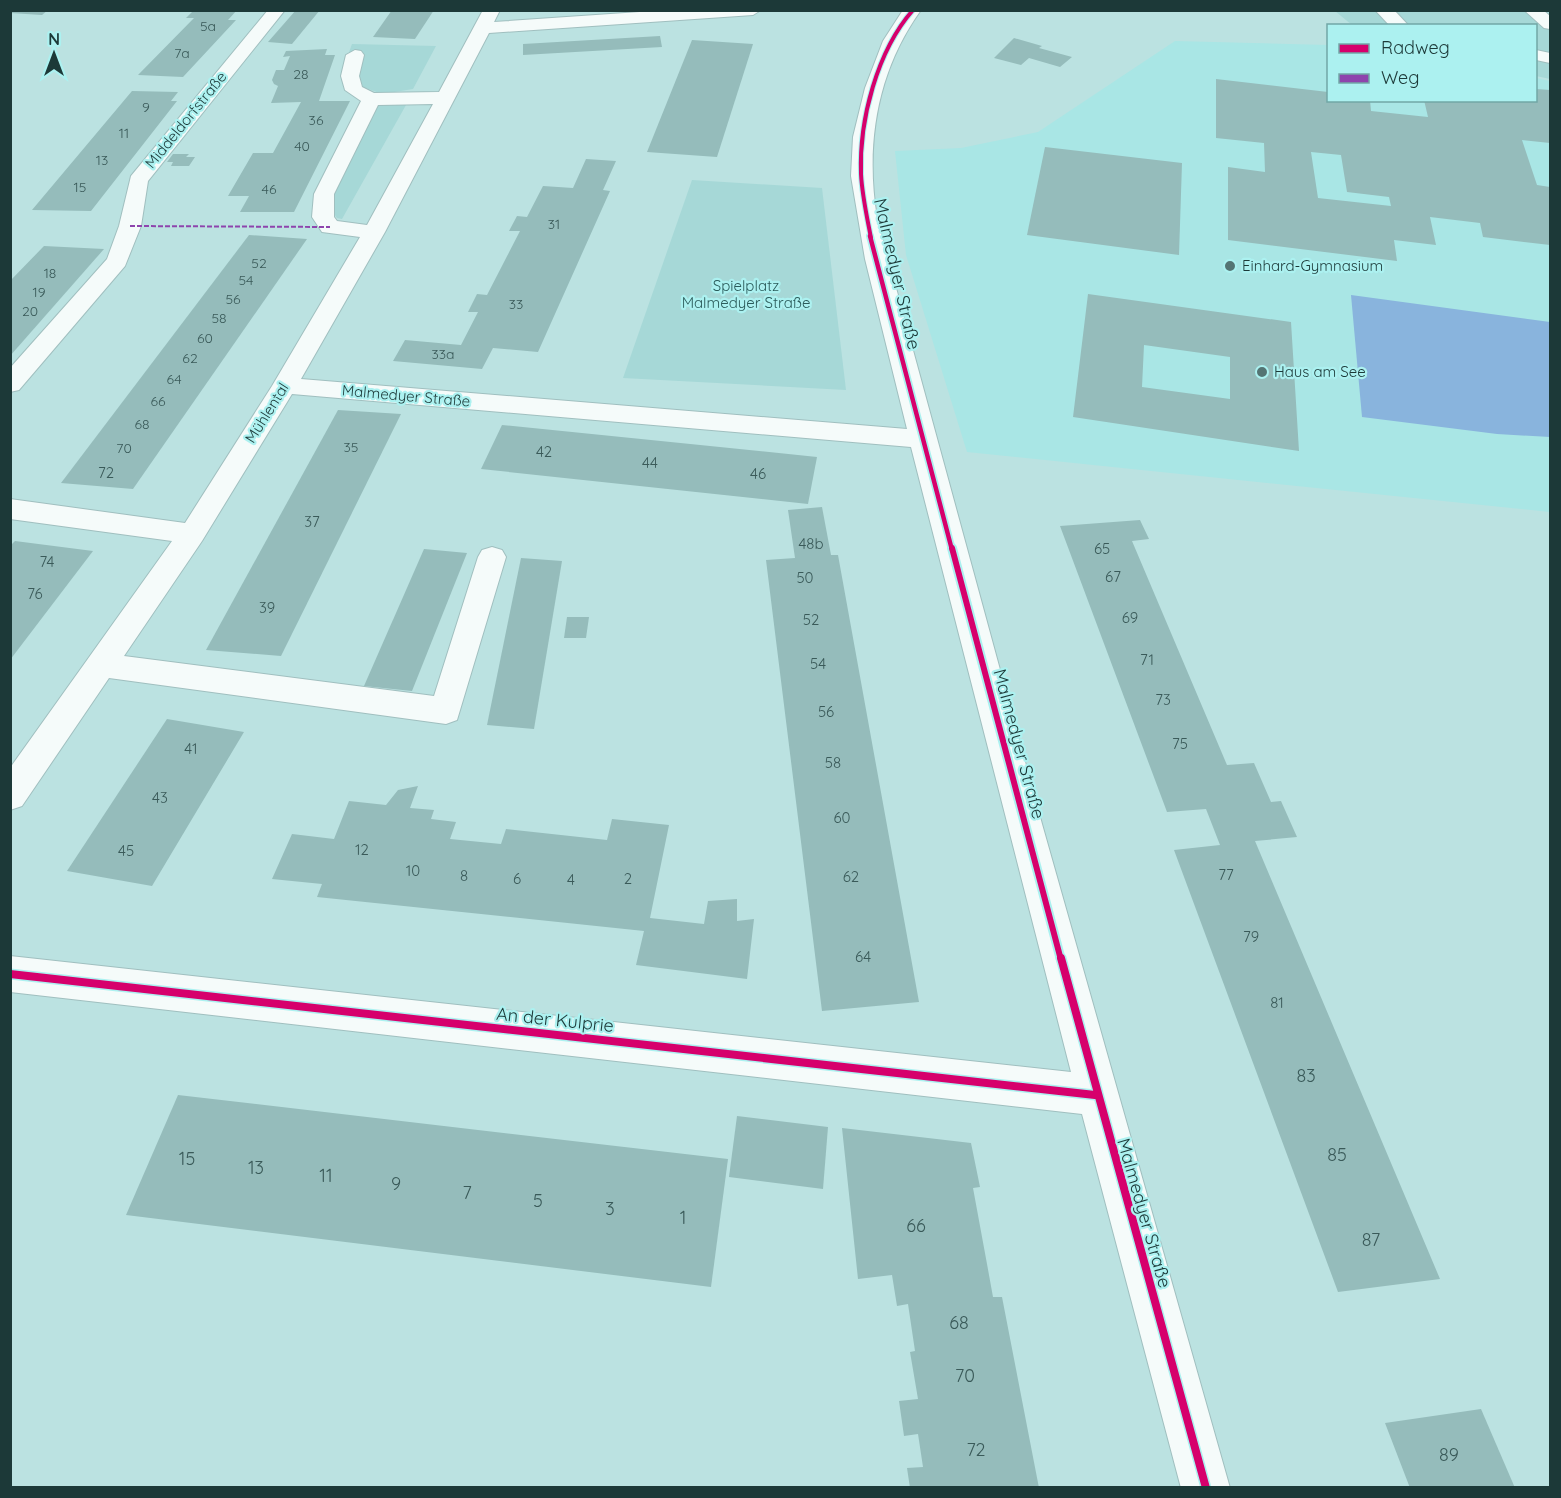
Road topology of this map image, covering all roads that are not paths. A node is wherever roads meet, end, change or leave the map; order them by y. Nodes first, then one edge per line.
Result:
1 (278, 10) edge
2 (753, 10) edge
3 (913, 10) edge
4 (1383, 10) edge
5 (1532, 10) edge
6 (487, 19) edge
7 (1399, 24) edge
8 (1551, 24) edge
9 (355, 54) dead end
10 (444, 98) junction
11 (371, 99) junction
12 (374, 232) junction
13 (10, 384) edge
14 (285, 386) junction
15 (922, 439) junction
16 (10, 508) edge
17 (192, 534) junction
18 (492, 557) dead end
19 (101, 665) junction
20 (10, 796) edge
21 (10, 974) edge
22 (1095, 1095) junction
23 (1206, 1488) edge

1 - 13 street, Middeldorfstraße
2 - 6 street
3 - 15 street, Malmedyer Straße
4 - 7 street
5 - 8 street
6 - 10 street, Mühlental
9 - 11 street
10 - 11 street
10 - 12 street, Mühlental
11 - 12 street
12 - 14 street, Mühlental
14 - 15 street, Malmedyer Straße
14 - 17 street, Mühlental
15 - 22 street, Malmedyer Straße
16 - 17 street
17 - 19 street, Mühlental
18 - 19 street
19 - 20 street, Mühlental
21 - 22 street, An der Kulprie
22 - 23 street, Malmedyer Straße

